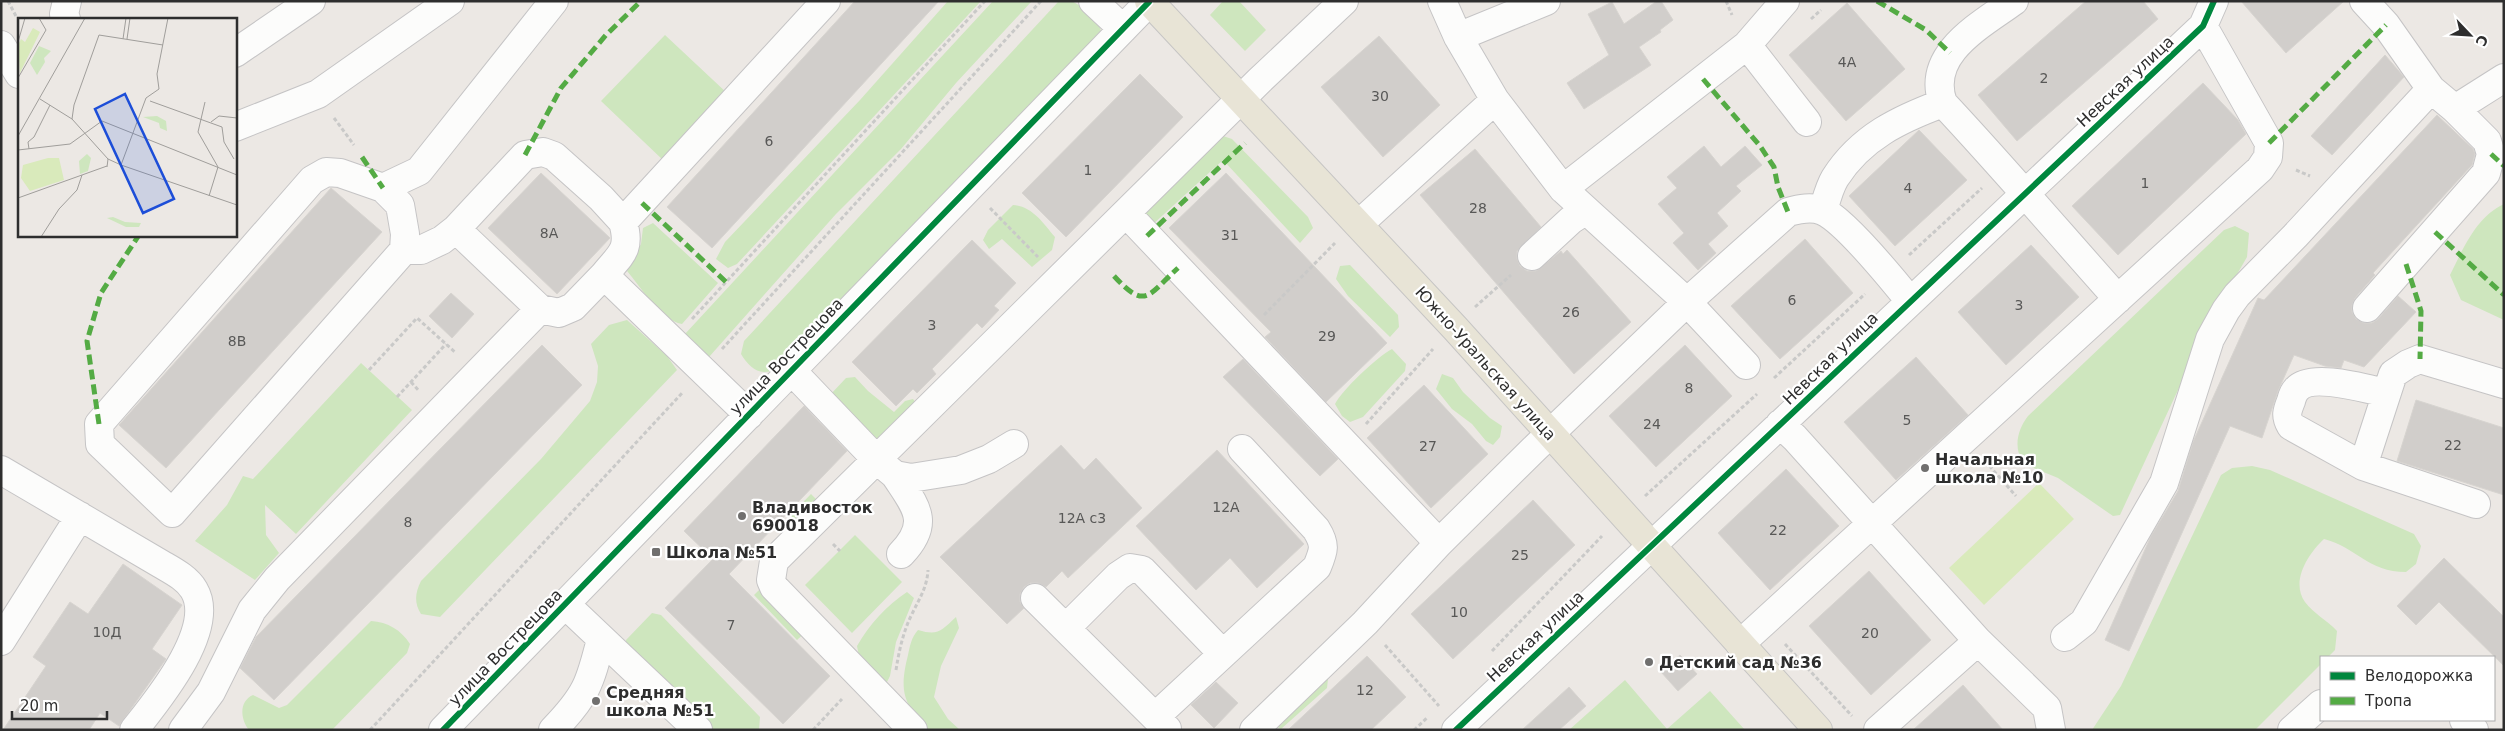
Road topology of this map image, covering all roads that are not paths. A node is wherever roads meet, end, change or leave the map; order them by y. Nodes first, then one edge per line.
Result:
1 (67, 1) edge
2 (311, 1) edge
3 (450, 1) edge
4 (554, 1) edge
5 (826, 1) edge
6 (1093, 1) edge
7 (1344, 1) edge
8 (1442, 1) edge
9 (1546, 1) edge
10 (1785, 1) edge
11 (2014, 1) edge
12 (2214, 1) edge
13 (2364, 1) edge
14 (1149, 2) edge
15 (66, 18) edge
16 (2203, 26) junction
17 (1123, 29) junction
18 (1458, 37) junction
19 (1, 45) edge
20 (1747, 45) junction
21 (236, 52) edge
22 (18, 72) edge
23 (2504, 78) edge
24 (2431, 89) junction
25 (1241, 99) junction
26 (1495, 100) junction
27 (1943, 103) junction
28 (2455, 109) junction
29 (1808, 122) dead end
30 (236, 127) edge
31 (383, 188) junction
32 (1563, 189) junction
33 (2024, 194) junction
34 (1585, 211) junction
35 (1823, 211) junction
36 (1126, 213) junction
37 (623, 222) junction
38 (1359, 224) junction
39 (456, 229) junction
40 (404, 250) junction
41 (1532, 256) dead end
42 (604, 275) junction
43 (2118, 299) junction
44 (1910, 301) junction
45 (1688, 302) junction
46 (2367, 308) dead end
47 (540, 309) junction
48 (1746, 365) dead end
49 (791, 370) junction
50 (2504, 384) edge
51 (2386, 393) junction
52 (749, 414) junction
53 (1780, 424) junction
54 (1550, 434) junction
55 (1014, 444) dead end
56 (1242, 449) dead end
57 (2363, 466) junction
58 (886, 467) junction
59 (1, 470) edge
60 (2476, 504) dead end
61 (80, 516) junction
62 (1872, 524) junction
63 (1439, 543) junction
64 (1650, 546) junction
65 (901, 554) dead end
66 (1035, 598) dead end
67 (566, 605) junction
68 (1066, 628) junction
69 (2065, 637) dead end
70 (602, 639) junction
71 (1, 641) edge
72 (1978, 641) junction
73 (1740, 644) junction
74 (1223, 654) junction
75 (2320, 705) edge
76 (2465, 721) edge
77 (1161, 723) edge
78 (134, 730) edge
79 (183, 730) edge
80 (443, 730) edge
81 (552, 730) edge
82 (698, 730) edge
83 (913, 730) edge
84 (1254, 730) edge
85 (1456, 730) edge
86 (1818, 730) edge
87 (1878, 730) edge
88 (2051, 730) edge
89 (2292, 730) edge
90 (2474, 730) edge

1 - 15 street
2 - 21 street
3 - 30 street
4 - 31 street
5 - 37 street
6 - 17 street
7 - 25 street
8 - 18 street
9 - 18 street
10 - 20 street
11 - 27 street
12 - 16 street, Невская улица
13 - 24 street
14 - 17 street, улица Вострецова
14 - 25 main road, Южно-Уральская улица
16 - 33 street, Невская улица
16 - 43 street
17 - 49 street, улица Вострецова
18 - 26 street
19 - 22 street
20 - 29 street
20 - 32 street
23 - 28 street
24 - 28 street
24 - 69 street
25 - 36 street
25 - 38 main road, Южно-Уральская улица
26 - 32 street
26 - 38 street
27 - 33 street
27 - 35 street
28 - 46 street
31 - 40 street
31 - 40 street
32 - 34 street
33 - 43 street
33 - 44 street, Невская улица
34 - 41 street
34 - 45 street
35 - 44 street
35 - 45 street
36 - 58 street
36 - 63 street
37 - 39 street
37 - 42 street
38 - 54 main road, Южно-Уральская улица
39 - 40 street
39 - 47 street
42 - 47 street
42 - 52 street
43 - 62 street
44 - 53 street, Невская улица
45 - 48 street
45 - 54 street
47 - 79 street
49 - 52 street, улица Вострецова
49 - 58 street
50 - 51 street
51 - 57 street
51 - 57 street
52 - 67 street, улица Вострецова
53 - 62 street
53 - 64 street, Невская улица
54 - 63 street
54 - 64 main road, Южно-Уральская улица
55 - 58 street
56 - 74 street
57 - 60 street
58 - 65 street
58 - 83 street
59 - 61 street
61 - 71 street
61 - 78 street
62 - 72 street
62 - 73 street
63 - 84 street
64 - 73 main road, Южно-Уральская улица
64 - 85 street, Невская улица
66 - 68 street
67 - 70 street
67 - 80 street, улица Вострецова
68 - 74 street
68 - 77 street
70 - 81 street
70 - 82 street
72 - 87 street
72 - 88 street
73 - 86 main road, Южно-Уральская улица
74 - 77 street
75 - 89 street
76 - 90 street

